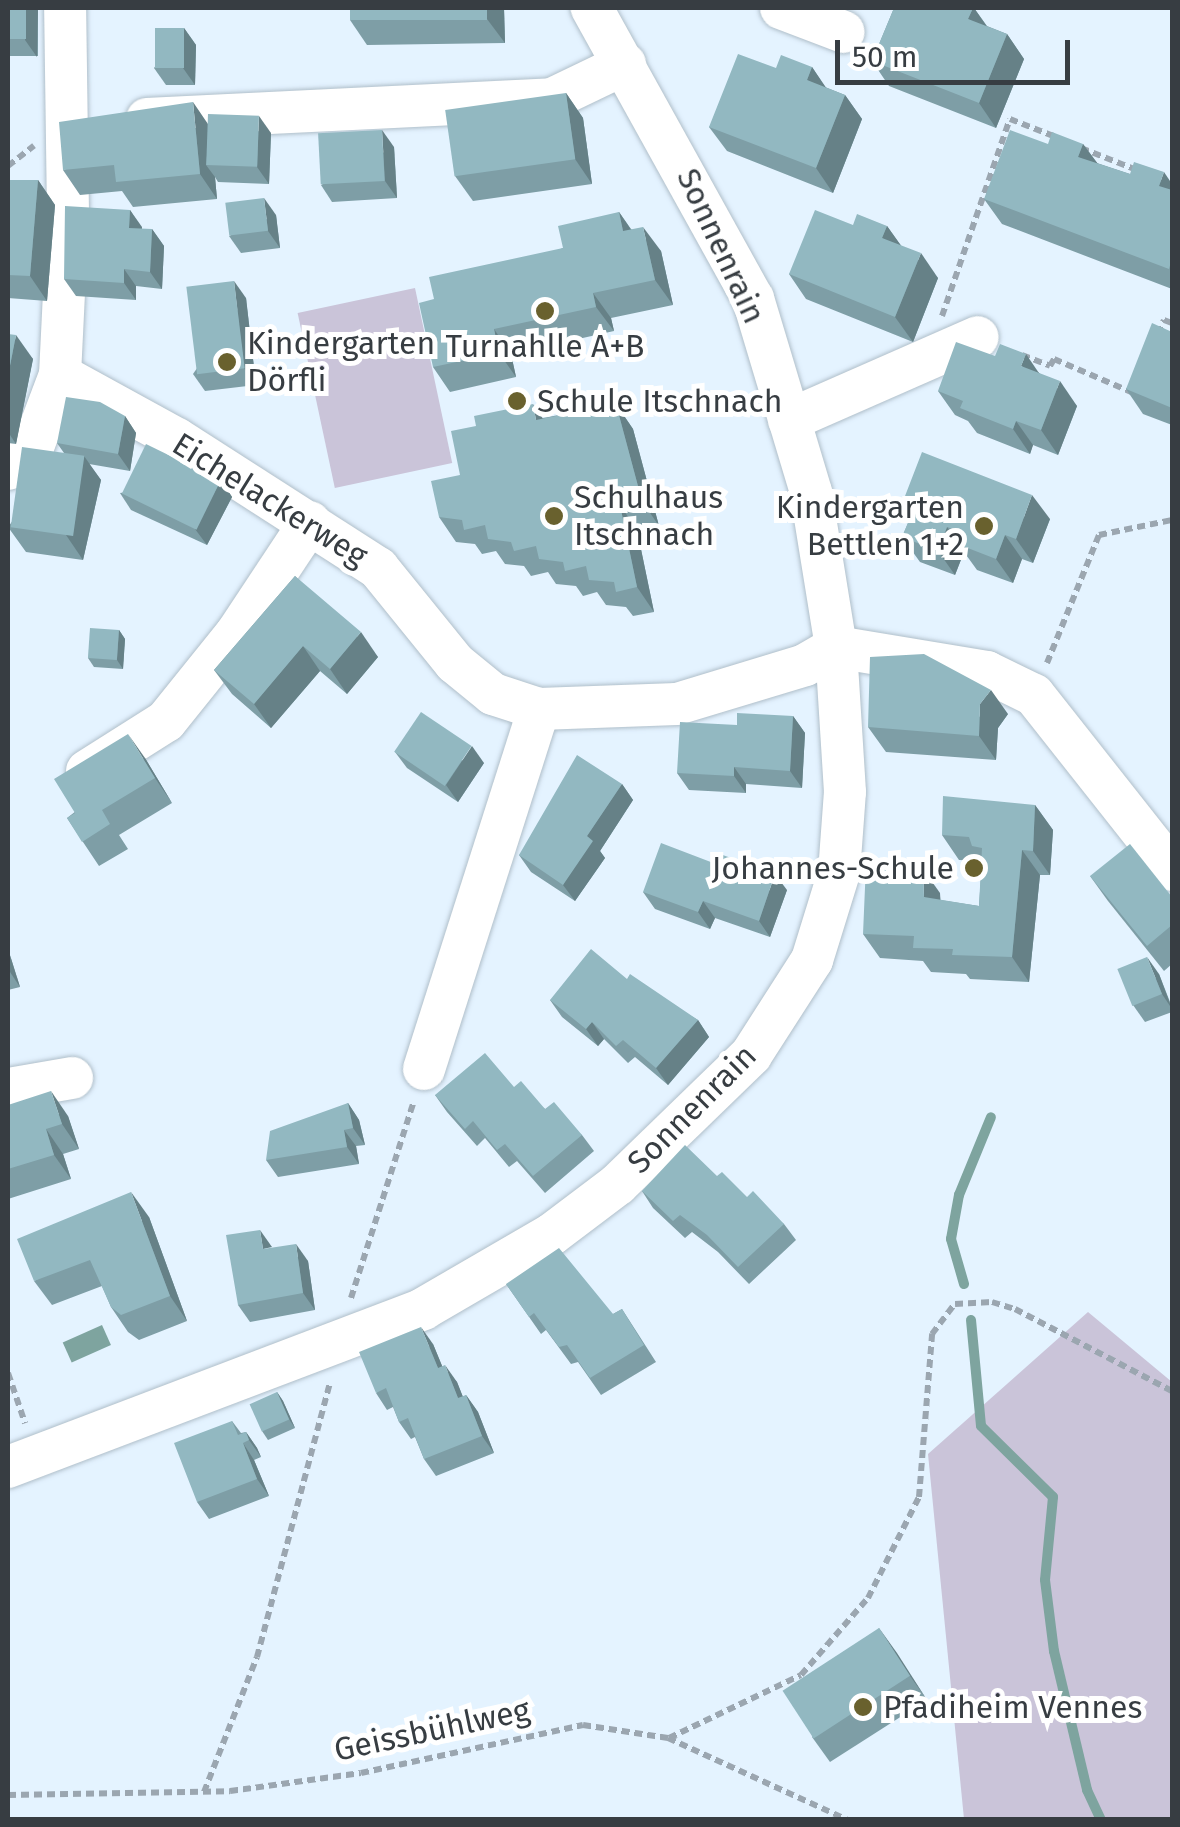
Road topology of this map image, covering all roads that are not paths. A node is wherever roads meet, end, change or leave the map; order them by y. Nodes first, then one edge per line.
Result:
1 (65, 8) edge
2 (592, 8) edge
3 (780, 8) edge
4 (844, 32) dead end
5 (626, 64) junction
6 (66, 121) junction
7 (978, 337) road end
8 (60, 376) junction
9 (788, 420) junction
10 (8, 469) edge
11 (310, 522) junction
12 (836, 647) junction
13 (540, 710) junction
14 (74, 778) edge
15 (1172, 870) edge
16 (424, 1069) road end
17 (72, 1078) dead end
18 (8, 1089) edge
19 (22, 1462) edge

1 - 6 street
2 - 5 street, Sonnenrain
3 - 4 street
5 - 6 street
5 - 9 street, Sonnenrain
6 - 8 street
7 - 9 street
8 - 10 street
8 - 11 street, Eichelackerweg
9 - 12 street, Sonnenrain
11 - 13 street, Eichelackerweg
11 - 14 street
12 - 13 street, Eichelackerweg
12 - 15 street
12 - 19 street, Sonnenrain
13 - 16 street
17 - 18 street

